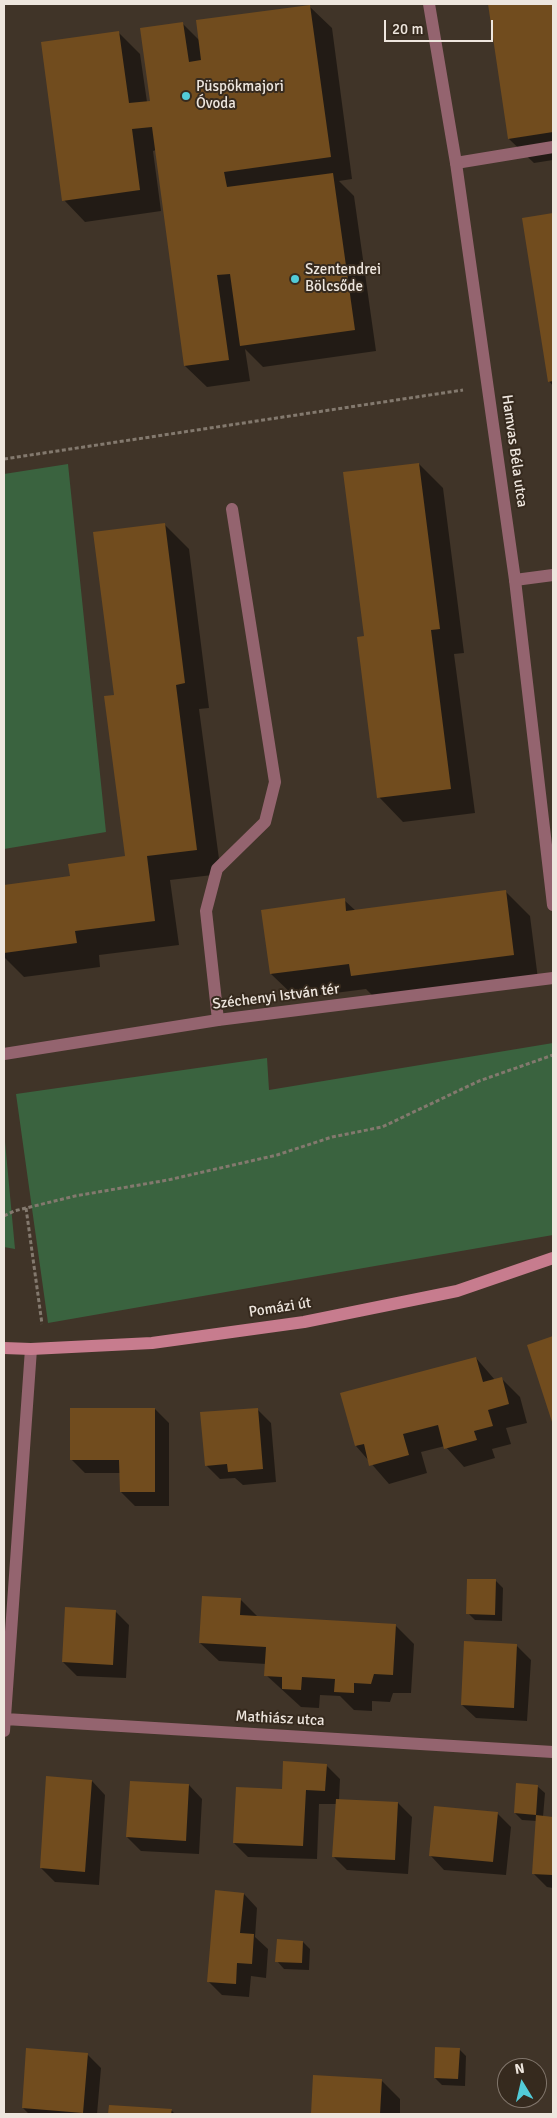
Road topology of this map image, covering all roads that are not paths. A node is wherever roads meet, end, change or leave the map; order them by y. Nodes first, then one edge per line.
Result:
1 (430, 4) edge
2 (553, 147) edge
3 (456, 163) junction
4 (232, 509) dead end
5 (553, 575) edge
6 (515, 580) junction
7 (553, 906) edge
8 (553, 978) edge
9 (218, 1020) junction
10 (4, 1054) edge
11 (553, 1258) edge
12 (4, 1348) edge
13 (31, 1350) junction
14 (4, 1725) edge
15 (553, 1752) edge

1 - 3 street, Hamvas Béla utca
2 - 3 street
3 - 6 street, Hamvas Béla utca
4 - 9 street
5 - 6 street
6 - 7 street, Hamvas Béla utca
8 - 9 street, Széchenyi István tér
9 - 10 street, Széchenyi István tér
11 - 13 street, Pomázi út
12 - 13 street, Pomázi út
13 - 14 street
14 - 15 street, Mathiász utca

